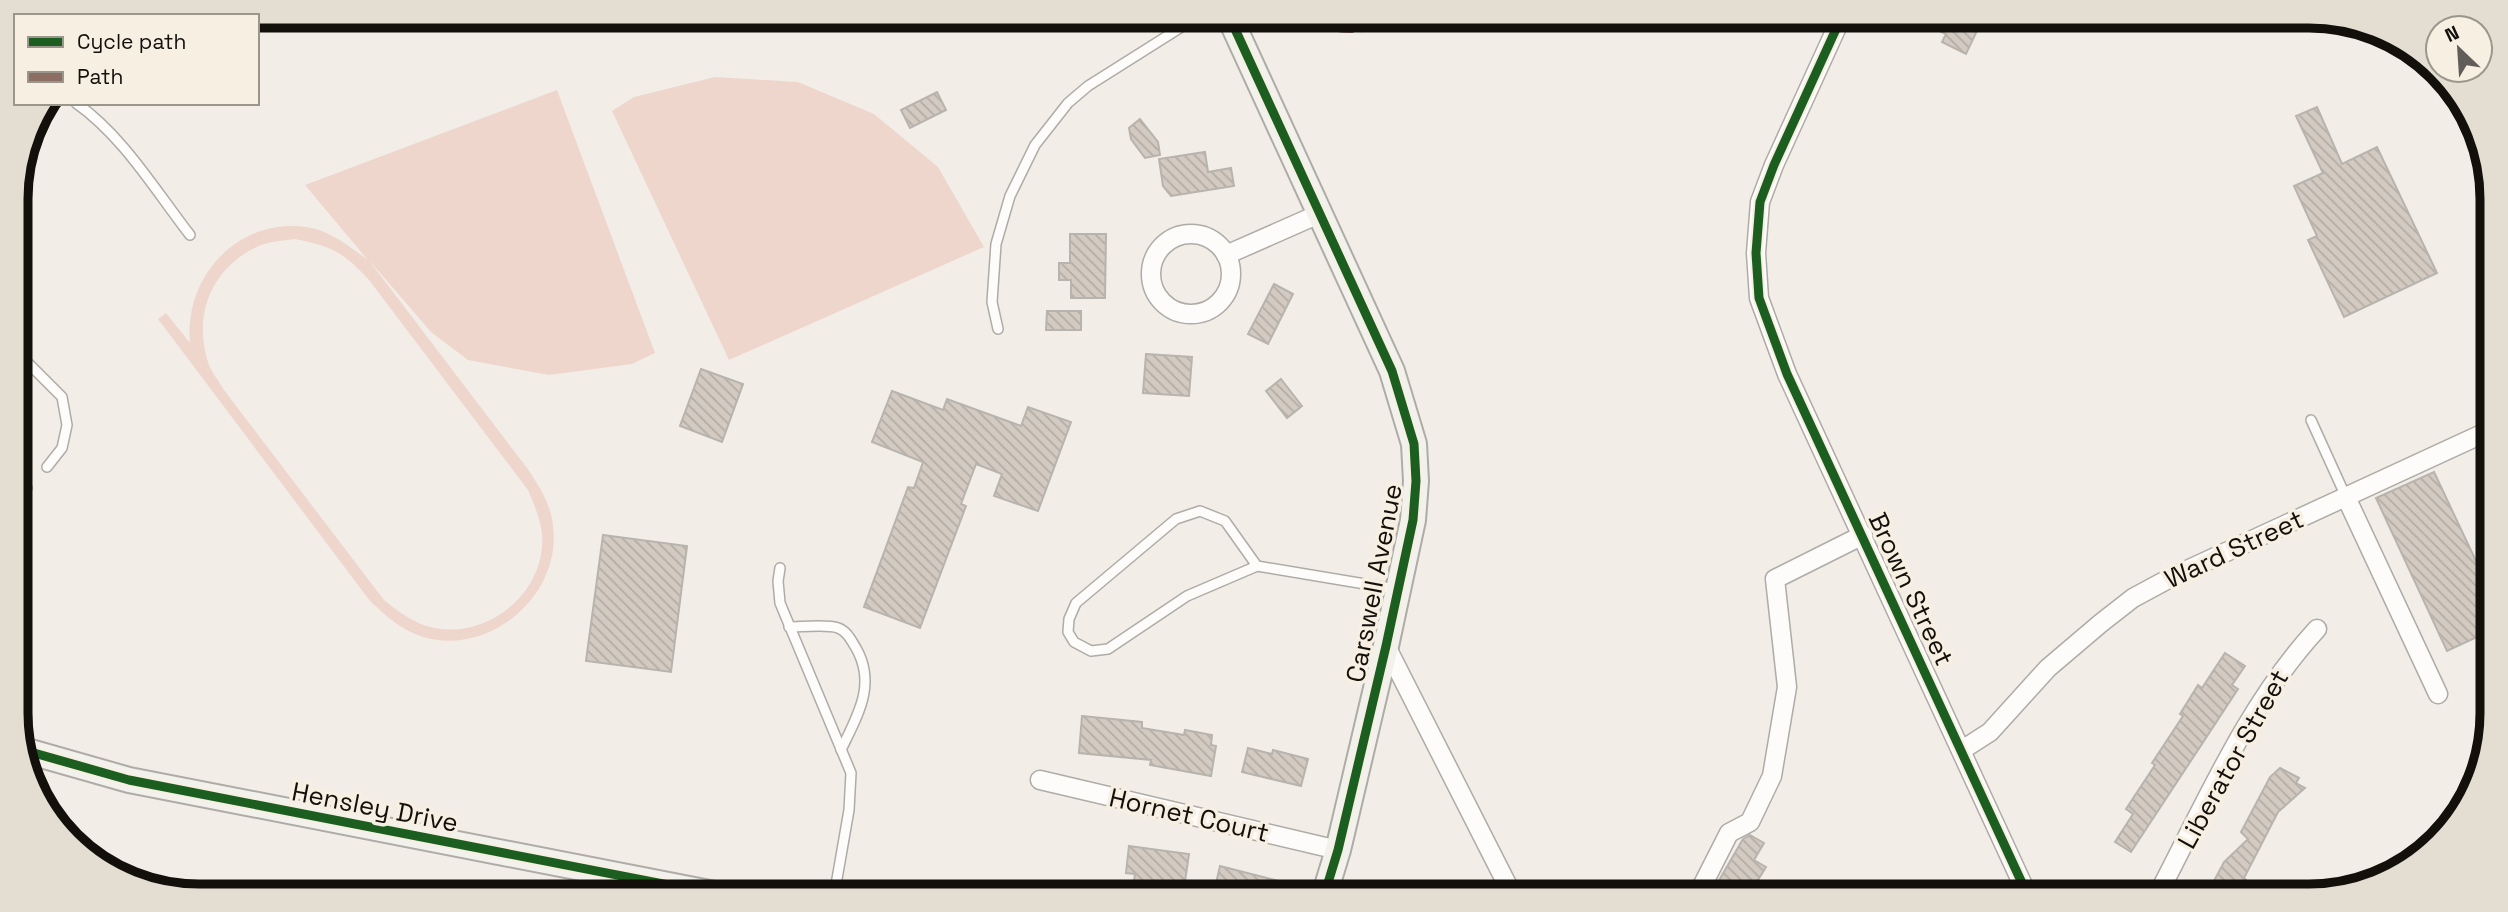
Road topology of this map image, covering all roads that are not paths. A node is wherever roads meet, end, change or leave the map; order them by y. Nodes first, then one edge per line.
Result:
1 (1180, 28) edge
2 (1234, 28) edge
3 (1837, 28) edge
4 (79, 105) edge
5 (1319, 214) junction
6 (190, 235) dead end
7 (1226, 255) junction
8 (998, 329) dead end
9 (28, 362) edge
10 (2311, 420) dead end
11 (2480, 435) edge
12 (47, 467) dead end
13 (2346, 497) junction
14 (1863, 535) junction
15 (1257, 566) junction
16 (780, 568) dead end
17 (1398, 589) junction
18 (789, 627) junction
19 (2317, 629) dead end
20 (1386, 646) junction
21 (2438, 694) dead end
22 (841, 750) junction
23 (1962, 750) junction
24 (33, 753) edge
25 (1040, 780) dead end
26 (1338, 850) junction
27 (663, 884) edge
28 (836, 884) edge
29 (1328, 884) edge
30 (1507, 884) edge
31 (1703, 884) edge
32 (2021, 884) edge
33 (2163, 884) edge

1 - 8 lane
2 - 5 street, Carswell Avenue
3 - 14 street, Brown Street
4 - 6 lane
5 - 7 street
5 - 17 street, Carswell Avenue
7 - 7 street
9 - 12 lane
10 - 13 lane
11 - 13 street, Ward Street
13 - 21 street
13 - 23 street, Ward Street
14 - 23 street, Brown Street
14 - 31 street
15 - 15 lane
15 - 17 lane
16 - 18 lane
17 - 20 street, Carswell Avenue
18 - 22 lane
18 - 22 lane
19 - 33 street, Liberator Street
20 - 26 street, Carswell Avenue
20 - 30 street
22 - 28 lane
23 - 32 street, Brown Street
24 - 27 street, Hensley Drive
25 - 26 street, Hornet Court
26 - 29 street, Carswell Avenue

